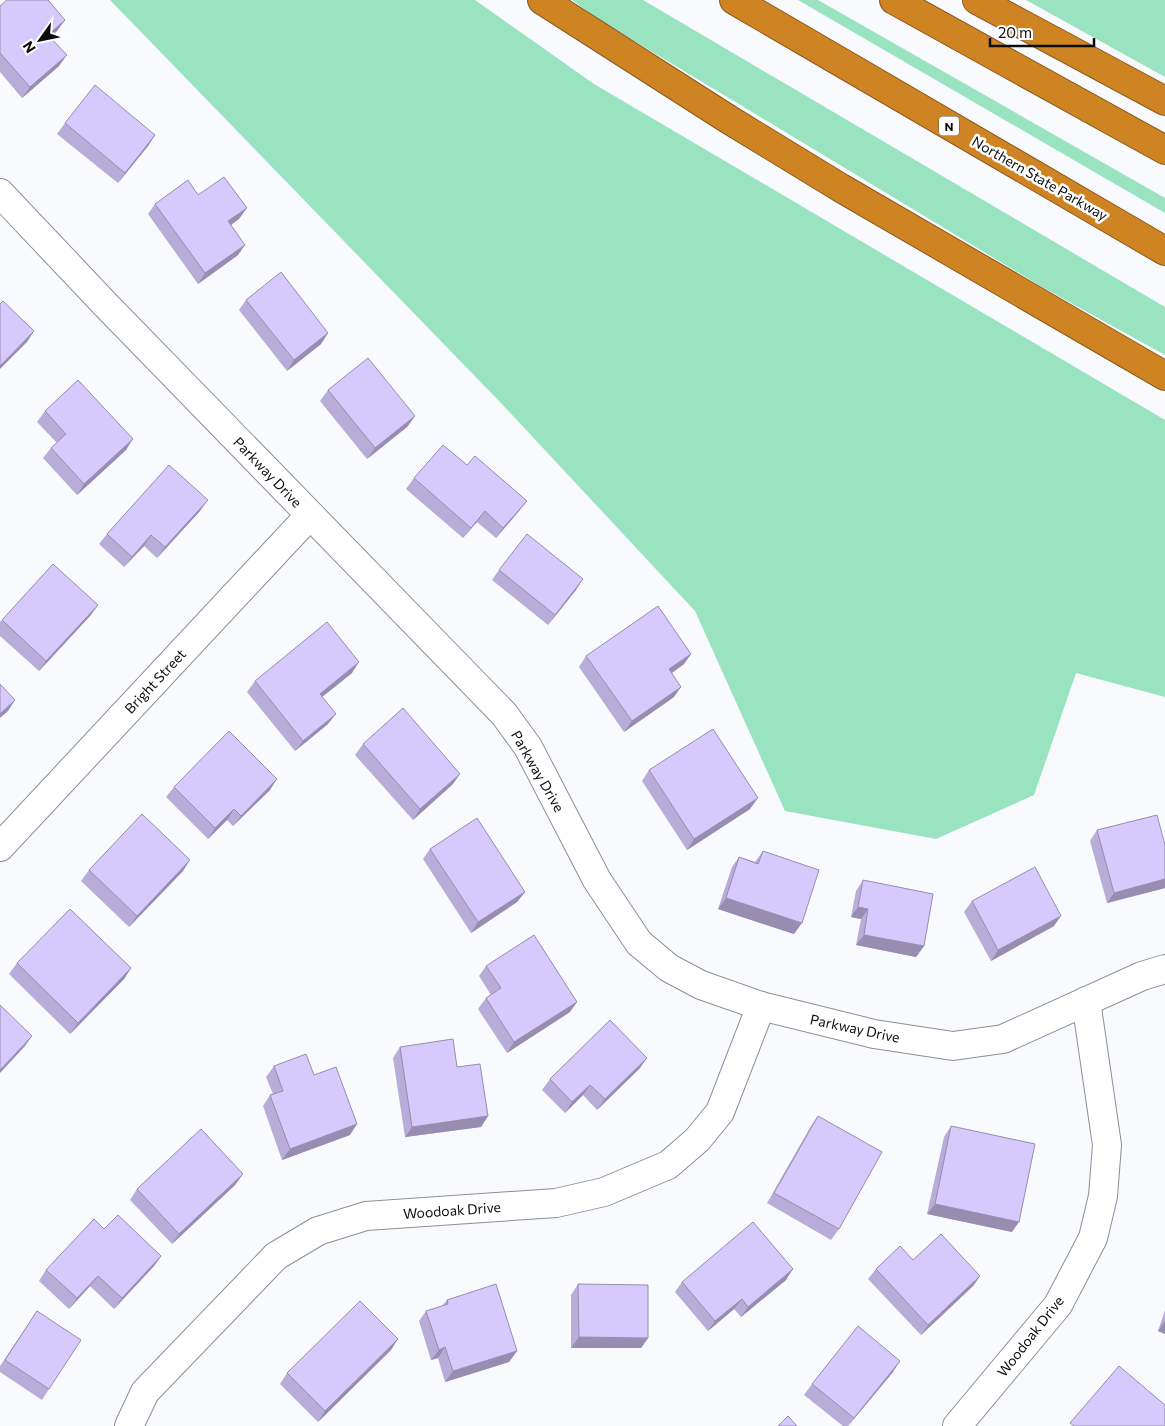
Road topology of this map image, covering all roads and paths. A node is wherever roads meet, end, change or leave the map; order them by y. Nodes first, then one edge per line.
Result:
1 (542, 0) edge
2 (734, 0) edge
3 (894, 0) edge
4 (977, 0) edge
5 (1165, 101) edge
6 (1165, 150) edge
7 (0, 193) edge
8 (1165, 250) edge
9 (1165, 376) edge
10 (310, 515) junction
11 (0, 846) edge
12 (1165, 969) edge
13 (1086, 1001) junction
14 (761, 1006) junction
15 (129, 1426) edge
16 (957, 1426) edge

1 - 9 highway
2 - 8 highway, Northern State Parkway / N
3 - 6 highway
4 - 5 highway
7 - 10 street, Parkway Drive
10 - 11 street, Bright Street
10 - 14 street, Parkway Drive
12 - 13 street, Parkway Drive
13 - 14 street, Parkway Drive
13 - 16 street, Woodoak Drive
14 - 15 street, Woodoak Drive

